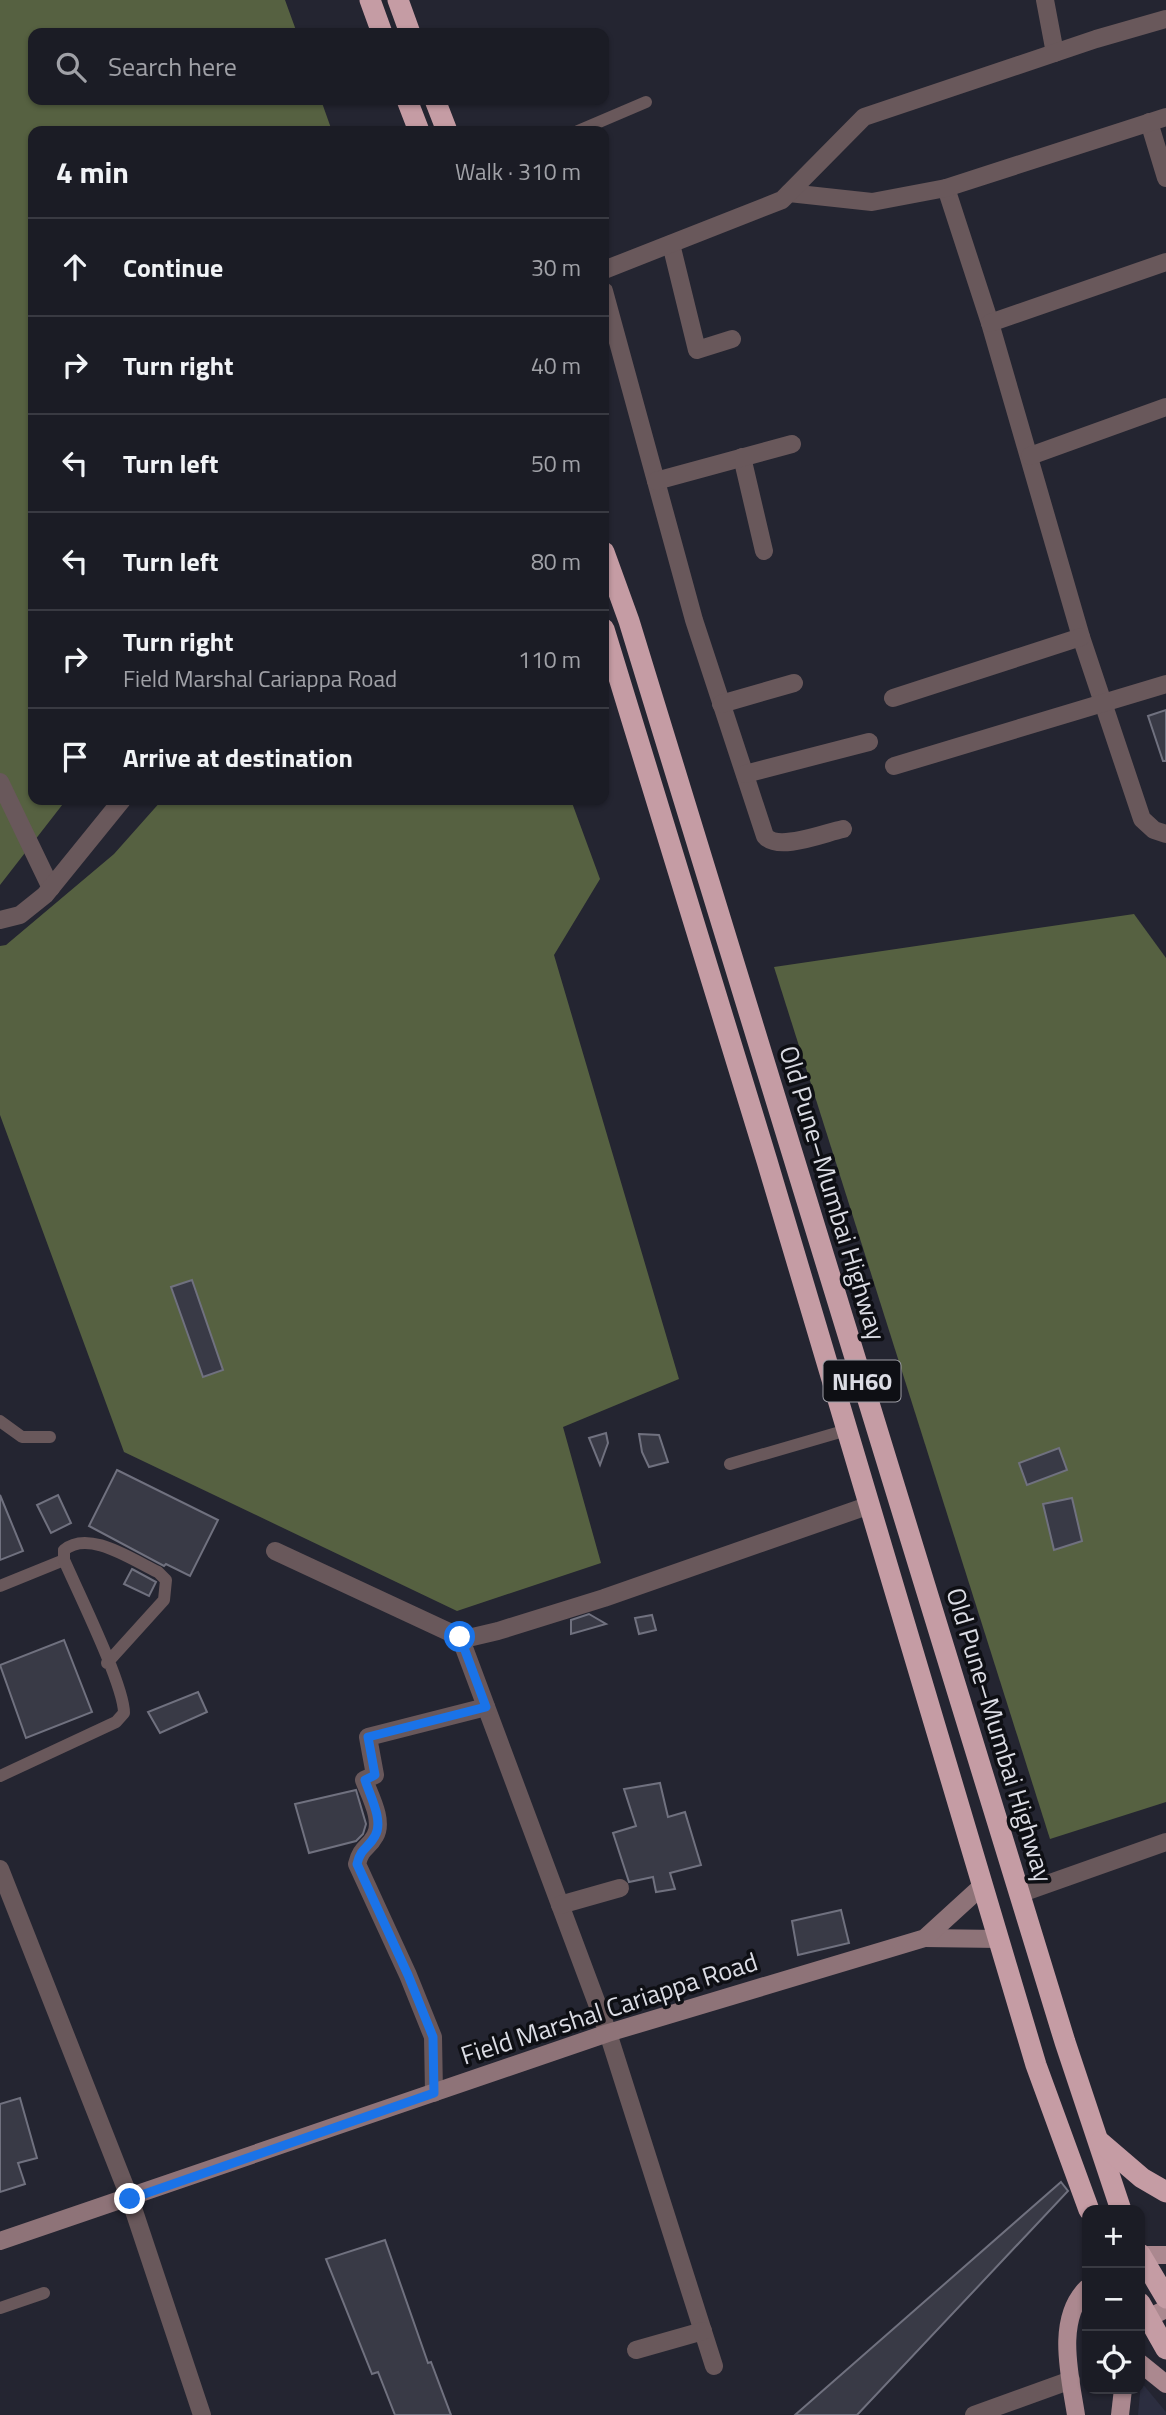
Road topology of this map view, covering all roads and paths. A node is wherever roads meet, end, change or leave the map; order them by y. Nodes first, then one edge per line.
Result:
1 (370, 0) edge
2 (398, 0) edge
3 (1045, 0) edge
4 (1166, 19) edge
5 (380, 28) edge
6 (408, 28) edge
7 (1055, 53) junction
8 (646, 102) dead end
9 (409, 105) edge
10 (437, 105) edge
11 (1158, 120) edge
12 (417, 126) edge
13 (445, 126) edge
14 (590, 126) edge
15 (1166, 178) edge
16 (946, 188) junction
17 (789, 193) junction
18 (671, 244) junction
19 (1166, 262) edge
20 (609, 268) edge
21 (609, 309) edge
22 (990, 323) junction
23 (732, 339) dead end
24 (1166, 407) edge
25 (792, 444) dead end
26 (1030, 456) junction
27 (742, 457) junction
28 (656, 481) junction
29 (764, 551) dead end
30 (609, 566) edge
31 (1081, 637) junction
32 (609, 645) edge
33 (794, 683) dead end
34 (1166, 684) edge
35 (893, 698) dead end
36 (1104, 701) junction
37 (722, 704) junction
38 (869, 742) dead end
39 (894, 766) dead end
40 (745, 774) junction
41 (0, 782) edge
42 (118, 805) edge
43 (843, 829) dead end
44 (1166, 834) edge
45 (51, 888) junction
46 (0, 920) edge
47 (0, 1421) edge
48 (847, 1430) junction
49 (50, 1437) dead end
50 (730, 1464) dead end
51 (870, 1505) junction
52 (275, 1551) dead end
53 (64, 1560) junction
54 (0, 1586) edge
55 (460, 1637) junction
56 (107, 1662) junction
57 (486, 1707) junction
58 (0, 1776) edge
59 (1166, 1842) edge
60 (0, 1869) edge
61 (982, 1886) junction
62 (620, 1888) dead end
63 (1019, 1894) junction
64 (560, 1905) junction
65 (925, 1938) junction
66 (999, 1939) junction
67 (608, 2033) junction
68 (434, 2093) junction
69 (1100, 2142) junction
70 (1166, 2192) edge
71 (130, 2199) junction
72 (1087, 2205) edge
73 (1120, 2205) edge
74 (0, 2241) edge
75 (1145, 2254) edge
76 (1166, 2255) edge
77 (1145, 2262) edge
78 (44, 2293) dead end
79 (1082, 2293) edge
80 (1166, 2298) edge
81 (0, 2308) edge
82 (1151, 2310) edge
83 (703, 2331) junction
84 (1166, 2349) edge
85 (636, 2350) dead end
86 (714, 2366) dead end
87 (1145, 2367) edge
88 (1071, 2380) junction
89 (1166, 2384) edge
90 (1122, 2394) edge
91 (202, 2415) edge
92 (974, 2415) edge
93 (1076, 2415) edge
94 (1120, 2415) edge

1 - 5 highway
2 - 6 highway
3 - 7 street
4 - 7 street
7 - 17 street
8 - 14 lane
9 - 12 highway
10 - 13 highway
11 - 15 street
11 - 16 street
16 - 17 street
16 - 22 street
17 - 18 street
18 - 20 street
18 - 23 street
19 - 22 street
21 - 28 street
22 - 26 street
24 - 26 street
25 - 27 street
26 - 31 street
27 - 28 street
27 - 29 street
28 - 37 street
30 - 63 highway, Old Pune–Mumbai Highway / NH60
31 - 35 street
31 - 36 street
32 - 48 highway, Old Pune–Mumbai Highway / NH60
33 - 37 street
34 - 36 street
36 - 39 street
36 - 44 street
37 - 40 street
38 - 40 street
40 - 43 street
41 - 45 street
42 - 45 street
45 - 46 street
47 - 49 lane
48 - 50 lane
48 - 51 highway, Old Pune–Mumbai Highway / NH60
51 - 55 street
51 - 61 highway, Old Pune–Mumbai Highway / NH60
52 - 55 street
53 - 54 lane
53 - 56 lane
53 - 56 lane
55 - 57 street
56 - 58 lane
57 - 64 street
57 - 68 street
59 - 63 street
60 - 71 street
61 - 65 street, Field Marshal Cariappa Road
61 - 66 highway, Old Pune–Mumbai Highway / NH60
62 - 64 street
63 - 69 highway, Old Pune–Mumbai Highway / NH60
64 - 67 street
65 - 66 street
65 - 67 street, Field Marshal Cariappa Road
66 - 72 highway, Old Pune–Mumbai Highway / NH60
67 - 68 street, Field Marshal Cariappa Road
67 - 83 street
68 - 71 street, Field Marshal Cariappa Road
69 - 70 highway
69 - 73 highway, Old Pune–Mumbai Highway / NH60
71 - 74 street, Field Marshal Cariappa Road
71 - 91 street
75 - 76 main road
77 - 80 highway
78 - 81 lane
79 - 88 main road
82 - 84 highway
83 - 85 street
83 - 86 street
87 - 89 main road
88 - 92 street
88 - 93 main road
90 - 94 main road

